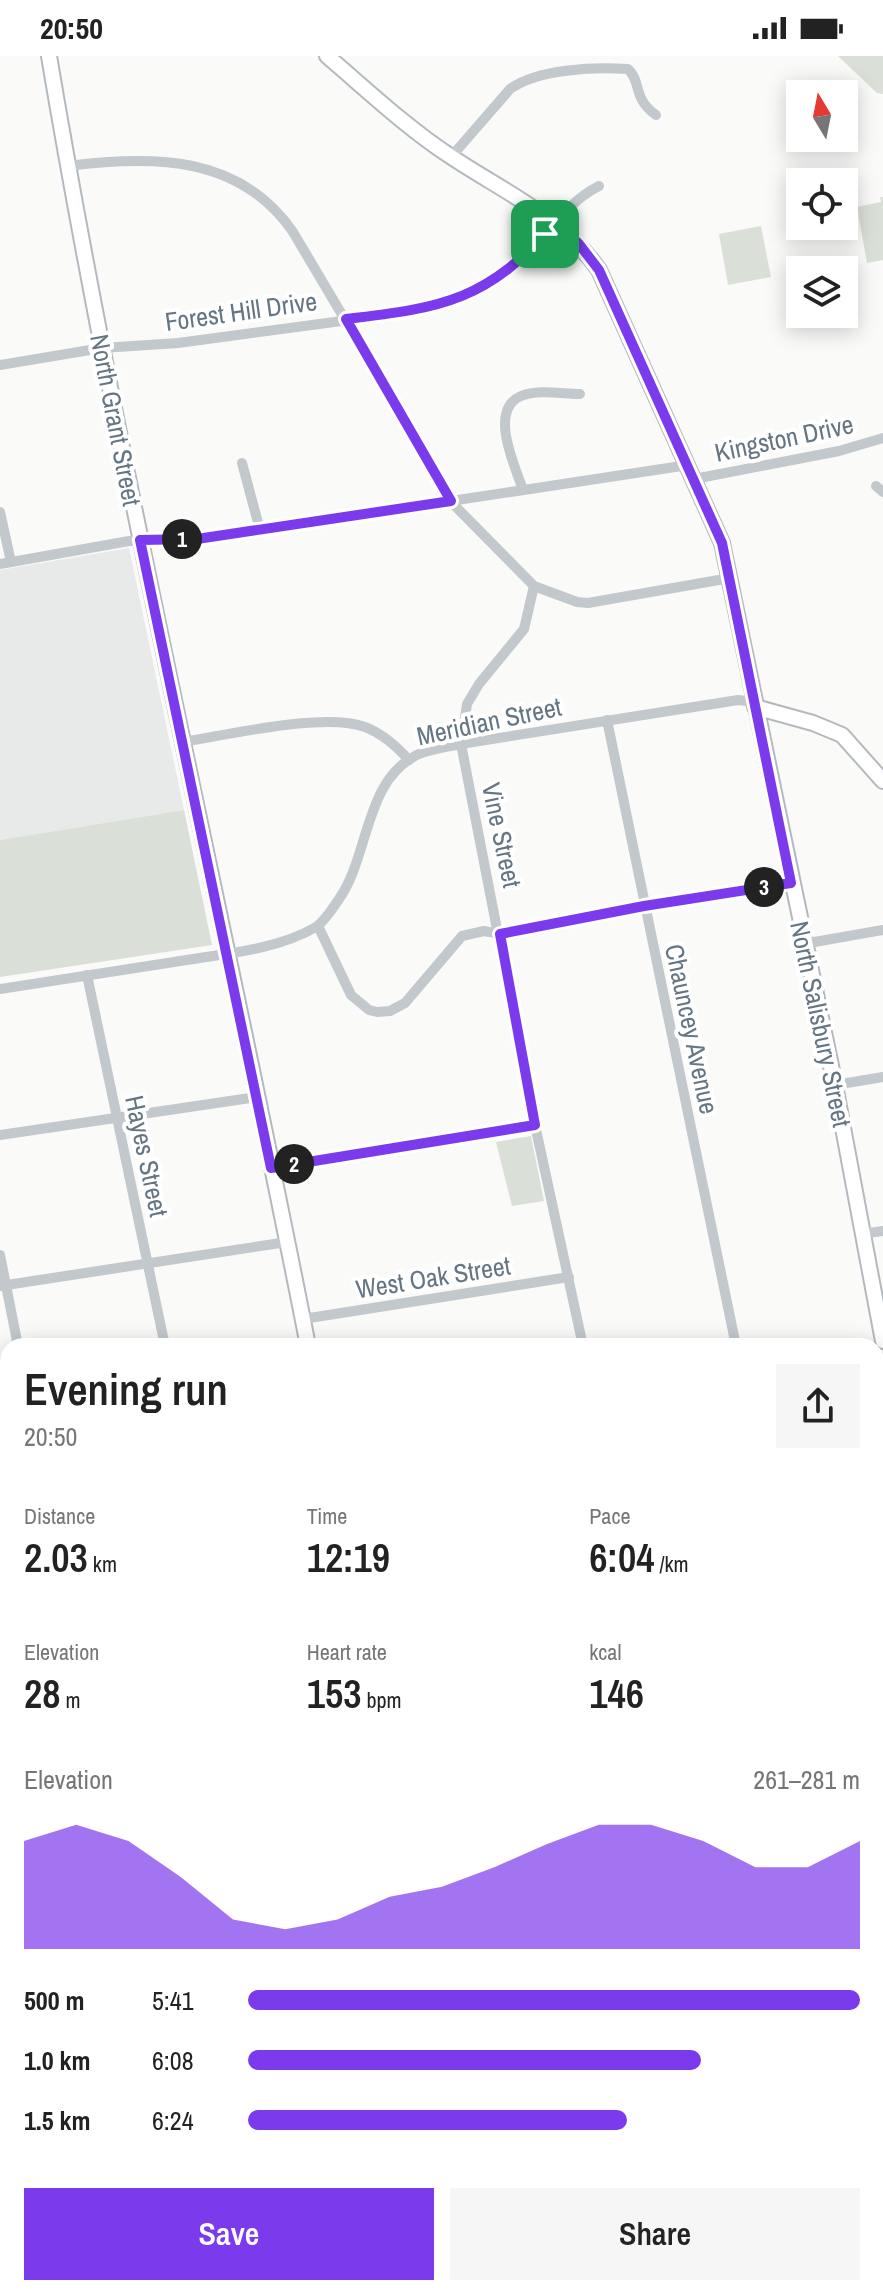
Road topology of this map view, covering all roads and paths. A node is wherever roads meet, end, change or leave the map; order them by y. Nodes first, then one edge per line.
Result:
1 (49, 56) edge
2 (327, 56) edge
3 (656, 115) dead end
4 (451, 157) junction
5 (68, 166) junction
6 (599, 186) dead end
7 (555, 222) junction
8 (346, 319) junction
9 (102, 348) junction
10 (0, 365) edge
11 (580, 394) dead end
12 (883, 438) edge
13 (242, 463) dead end
14 (688, 465) junction
15 (694, 479) junction
16 (523, 490) junction
17 (451, 501) junction
18 (0, 512) edge
19 (260, 530) junction
20 (140, 540) junction
21 (5, 563) edge
22 (730, 578) junction
23 (534, 586) junction
24 (755, 707) junction
25 (607, 720) junction
26 (182, 742) junction
27 (461, 744) junction
28 (409, 760) junction
29 (883, 781) edge
30 (791, 883) junction
31 (644, 906) junction
32 (318, 926) junction
33 (883, 930) edge
34 (500, 934) junction
35 (803, 944) junction
36 (228, 953) junction
37 (87, 975) junction
38 (0, 989) edge
39 (883, 1077) edge
40 (835, 1085) junction
41 (257, 1097) junction
42 (117, 1118) junction
43 (535, 1125) junction
44 (0, 1135) edge
45 (271, 1168) junction
46 (883, 1231) edge
47 (862, 1234) junction
48 (287, 1242) junction
49 (0, 1255) edge
50 (147, 1262) junction
51 (569, 1277) junction
52 (3, 1286) edge
53 (303, 1319) junction
54 (16, 1338) edge
55 (163, 1338) edge
56 (307, 1338) edge
57 (581, 1338) edge
58 (734, 1338) edge
59 (882, 1338) edge

1 - 5 street, North Grant Street
2 - 4 street, North Salisbury Street
3 - 4 street
4 - 7 street, North Salisbury Street
5 - 8 street
5 - 9 street, North Grant Street
6 - 7 street, Forest Hill Drive
7 - 8 street, Forest Hill Drive
7 - 14 street, North Salisbury Street
8 - 9 street, Forest Hill Drive
8 - 17 street
9 - 10 street, Forest Hill Drive
9 - 20 street, North Grant Street
11 - 16 street
12 - 15 street, Kingston Drive
13 - 19 street
14 - 15 street, North Salisbury Street
14 - 16 street
15 - 22 street, North Salisbury Street
16 - 17 street
17 - 19 street
17 - 23 street
18 - 21 street
19 - 20 street
20 - 21 street
20 - 26 street, North Grant Street
22 - 23 street
22 - 24 street, North Salisbury Street
23 - 27 street, Vine Street
24 - 25 street, Meridian Street
24 - 29 street
24 - 30 street, North Salisbury Street
25 - 27 street, Meridian Street
25 - 31 street, Chauncey Avenue
26 - 28 street
26 - 36 street, North Grant Street
27 - 28 street, Meridian Street
27 - 34 street, Vine Street
28 - 32 street, Meridian Street
30 - 31 street
30 - 35 street, North Salisbury Street
31 - 34 street
31 - 58 street, Chauncey Avenue
32 - 34 street
32 - 36 street
33 - 35 street
34 - 43 street, Vine Street
35 - 40 street, North Salisbury Street
36 - 37 street
36 - 41 street, North Grant Street
37 - 38 street
37 - 42 street, Hayes Street
39 - 40 street
40 - 47 street, North Salisbury Street
41 - 42 street
41 - 45 street, North Grant Street
42 - 44 street
42 - 50 street, Hayes Street
43 - 45 street
43 - 51 street, Vine Street
45 - 48 street, North Grant Street
46 - 47 street
47 - 59 street, North Salisbury Street
48 - 50 street
48 - 53 street, North Grant Street
49 - 52 street
50 - 52 street
50 - 55 street, Hayes Street
51 - 53 street, West Oak Street
51 - 57 street, Vine Street
52 - 54 street
53 - 56 street, North Grant Street

